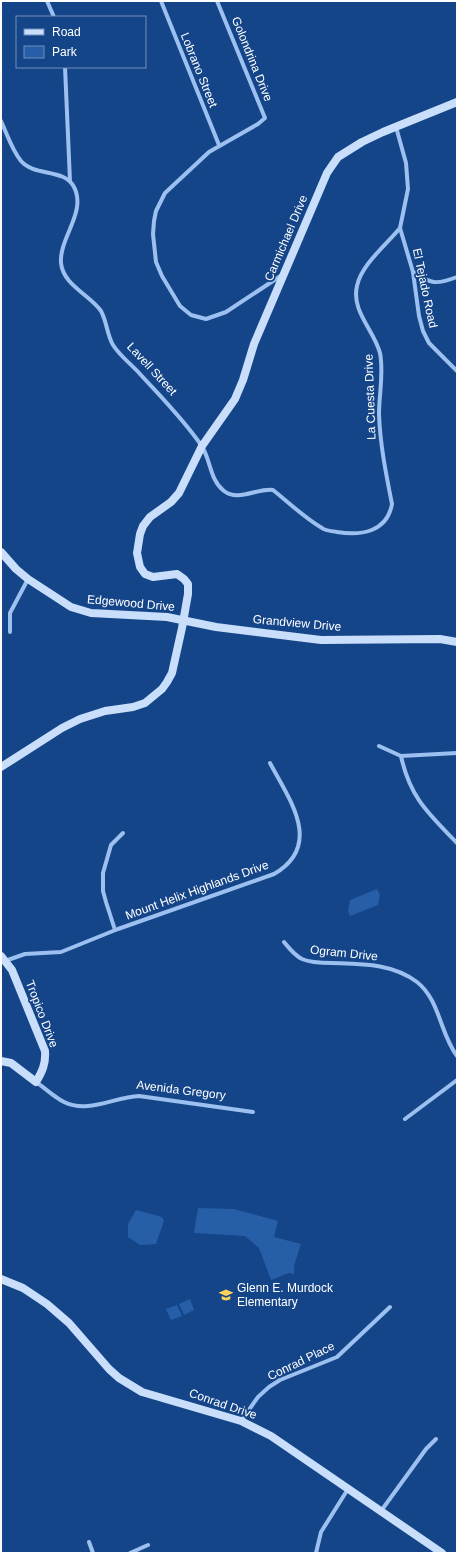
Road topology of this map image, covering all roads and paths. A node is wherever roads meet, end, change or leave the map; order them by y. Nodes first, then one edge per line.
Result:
1 (47, 1) edge
2 (161, 1) edge
3 (218, 1) edge
4 (54, 16) edge
5 (65, 68) edge
6 (457, 102) edge
7 (1, 121) edge
8 (396, 127) junction
9 (219, 146) junction
10 (70, 181) junction
11 (400, 228) junction
12 (413, 272) junction
13 (284, 274) junction
14 (457, 278) edge
15 (457, 371) edge
16 (202, 446) junction
17 (1, 552) edge
18 (28, 579) junction
19 (184, 620) junction
20 (10, 632) dead end
21 (457, 642) edge
22 (379, 746) dead end
23 (457, 753) edge
24 (401, 756) junction
25 (270, 763) dead end
26 (1, 767) edge
27 (123, 833) dead end
28 (457, 843) edge
29 (115, 930) junction
30 (284, 942) dead end
31 (2, 957) edge
32 (457, 1056) edge
33 (1, 1062) edge
34 (457, 1080) edge
35 (36, 1082) junction
36 (253, 1112) dead end
37 (405, 1119) dead end
38 (1, 1279) edge
39 (390, 1307) dead end
40 (241, 1421) junction
41 (436, 1439) dead end
42 (349, 1489) junction
43 (381, 1511) junction
44 (90, 1542) dead end
45 (148, 1545) dead end
46 (94, 1553) edge
47 (130, 1553) edge
48 (316, 1553) edge
49 (442, 1553) edge

1 - 4 street
2 - 9 street, Lobrano Street
3 - 9 street, Golondrina Drive
5 - 10 street, Lavell Street
6 - 8 street, Carmichael Drive
7 - 10 street
8 - 11 street, El Tejado Road
8 - 13 street, Carmichael Drive
9 - 13 street, Golondrina Drive
10 - 16 street, Lavell Street
11 - 12 street, El Tejado Road
11 - 16 street, La Cuesta Drive
12 - 14 street
12 - 15 street, El Tejado Road
13 - 16 street, Carmichael Drive
16 - 19 street
17 - 18 street, Edgewood Drive
18 - 19 street, Edgewood Drive
18 - 20 street
19 - 21 street, Grandview Drive
19 - 26 street
22 - 24 street
23 - 24 street
24 - 28 street
25 - 29 street, Mount Helix Highlands Drive
27 - 29 street
29 - 31 street, Mount Helix Highlands Drive
30 - 32 street, Ogram Drive
31 - 35 street, Tropico Drive
33 - 35 street, Avenida Gregory
34 - 37 street
35 - 36 street, Avenida Gregory
38 - 40 street, Conrad Drive
39 - 40 street, Conrad Place
40 - 42 street, Conrad Drive
41 - 43 street
42 - 43 street, Conrad Drive
42 - 48 street
43 - 49 street, Conrad Drive
44 - 46 street
45 - 47 street

